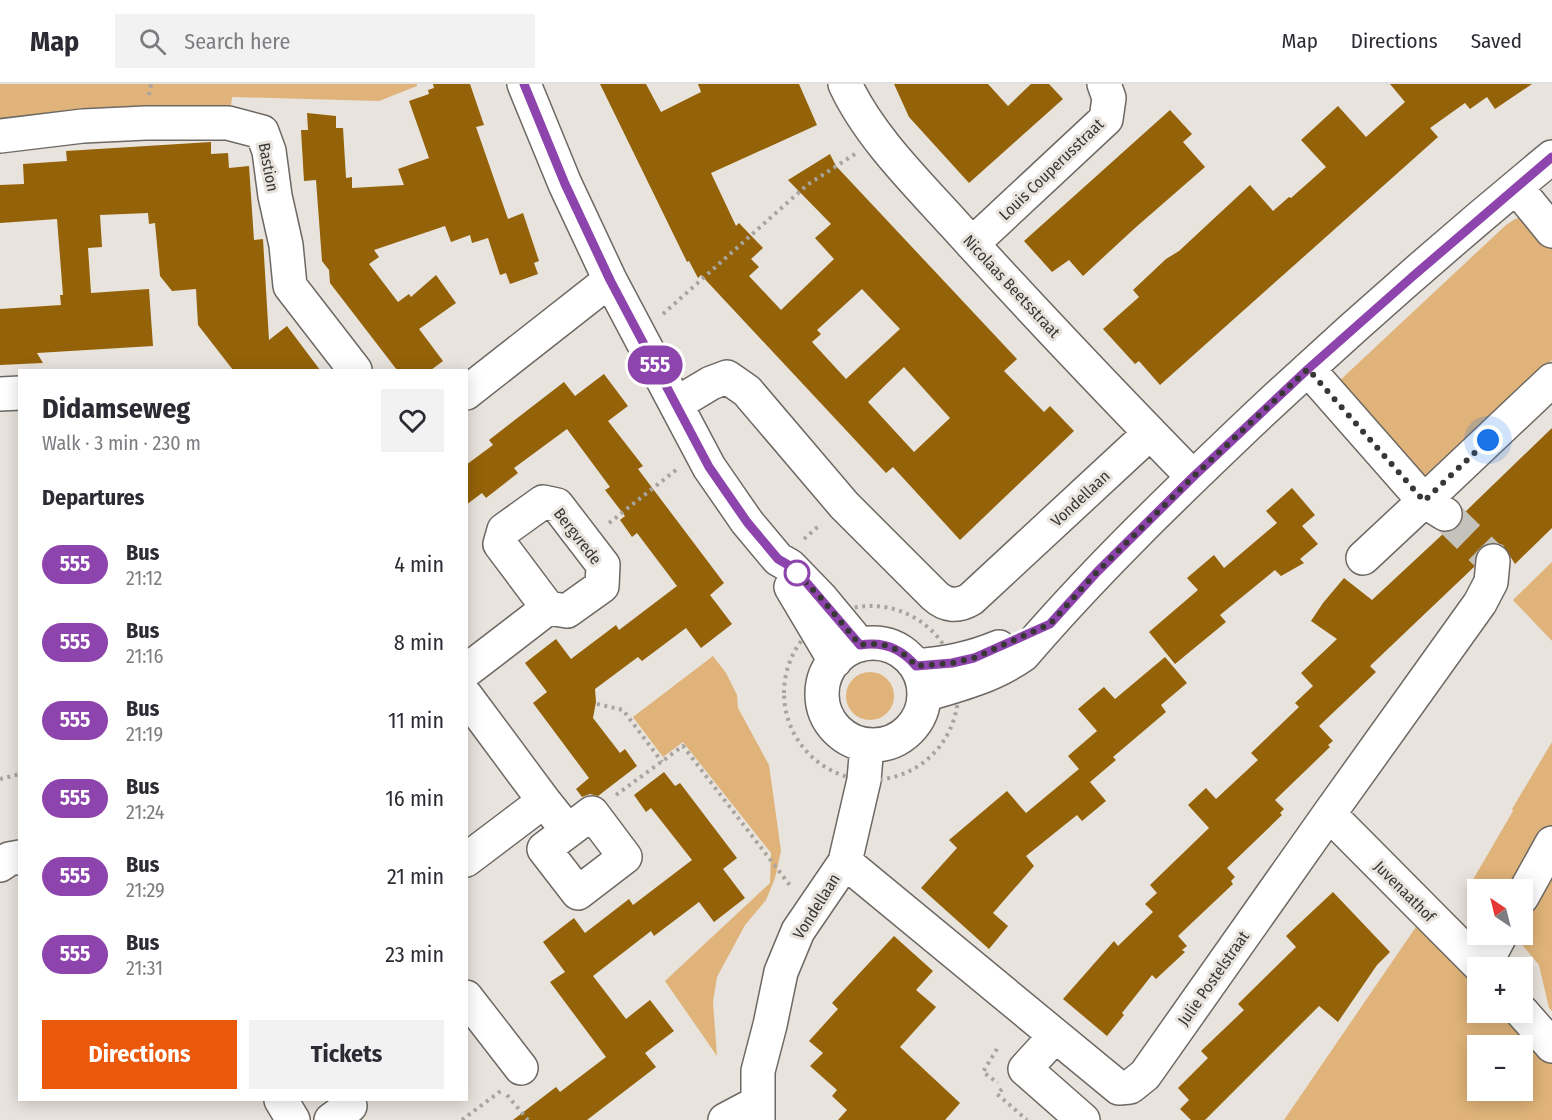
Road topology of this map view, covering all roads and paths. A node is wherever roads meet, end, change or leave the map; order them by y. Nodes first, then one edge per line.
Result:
1 (524, 84) edge
2 (845, 84) edge
3 (1104, 84) edge
4 (0, 136) edge
5 (880, 138) junction
6 (1552, 157) edge
7 (1516, 187) junction
8 (1552, 231) edge
9 (972, 244) junction
10 (610, 280) junction
11 (639, 334) junction
12 (354, 369) edge
13 (1308, 369) junction
14 (1552, 380) edge
15 (468, 391) edge
16 (18, 393) edge
17 (0, 394) edge
18 (676, 404) junction
19 (1150, 433) junction
20 (701, 452) junction
21 (1193, 477) junction
22 (1434, 508) junction
23 (585, 542) junction
24 (1363, 558) dead end
25 (1493, 561) dead end
26 (548, 608) junction
27 (824, 621) junction
28 (847, 653) junction
29 (468, 669) edge
30 (955, 674) junction
31 (920, 681) junction
32 (468, 699) edge
33 (597, 704) dead end
34 (867, 745) junction
35 (662, 762) junction
36 (18, 774) edge
37 (0, 779) edge
38 (864, 780) junction
39 (544, 801) junction
40 (1329, 814) junction
41 (580, 822) joint
42 (1552, 843) edge
43 (18, 858) edge
44 (468, 858) edge
45 (845, 862) junction
46 (0, 865) edge
47 (1532, 879) edge
48 (811, 913) junction
49 (1472, 957) edge
50 (468, 1001) edge
51 (1532, 1023) edge
52 (1055, 1036) junction
53 (1552, 1046) edge
54 (997, 1049) dead end
55 (512, 1079) joint
56 (1003, 1087) dead end
57 (282, 1101) edge
58 (757, 1112) edge
59 (293, 1120) edge
60 (462, 1120) edge
61 (724, 1120) edge
62 (1083, 1120) edge

1 - 10 street
2 - 5 street, Nicolaas Beetsstraat
3 - 9 street, Louis Couperusstraat
4 - 12 street, Bastion
5 - 9 street, Nicolaas Beetsstraat
5 - 11 path
6 - 7 street
7 - 8 street
7 - 13 street
9 - 19 street, Nicolaas Beetsstraat
10 - 11 street
10 - 15 street
11 - 18 street
13 - 21 street
13 - 22 street
14 - 22 street
16 - 17 street
18 - 19 street, Vondellaan
18 - 20 street
19 - 21 street, Nicolaas Beetsstraat
20 - 23 path
20 - 27 street
21 - 30 street
22 - 24 street
23 - 26 street, Bergvrede
23 - 26 street, Bergvrede
25 - 40 street, Julie Postelstraat
26 - 29 street
27 - 28 street
27 - 30 path
27 - 38 path
28 - 31 street
28 - 34 street
30 - 31 street
30 - 38 path
31 - 34 street
32 - 39 street
33 - 35 path
34 - 38 street, Vondellaan
35 - 41 path
35 - 48 path
36 - 37 path
38 - 45 street, Vondellaan
39 - 41 street
39 - 44 street
40 - 49 street, Juvenaathof
40 - 52 street, Julie Postelstraat
42 - 47 street
43 - 46 street
45 - 48 street, Vondellaan
45 - 52 street, Julie Postelstraat
48 - 58 street, Vondellaan
50 - 55 street
51 - 53 street
52 - 62 street
54 - 56 path
55 - 60 path
57 - 59 street
58 - 61 street

